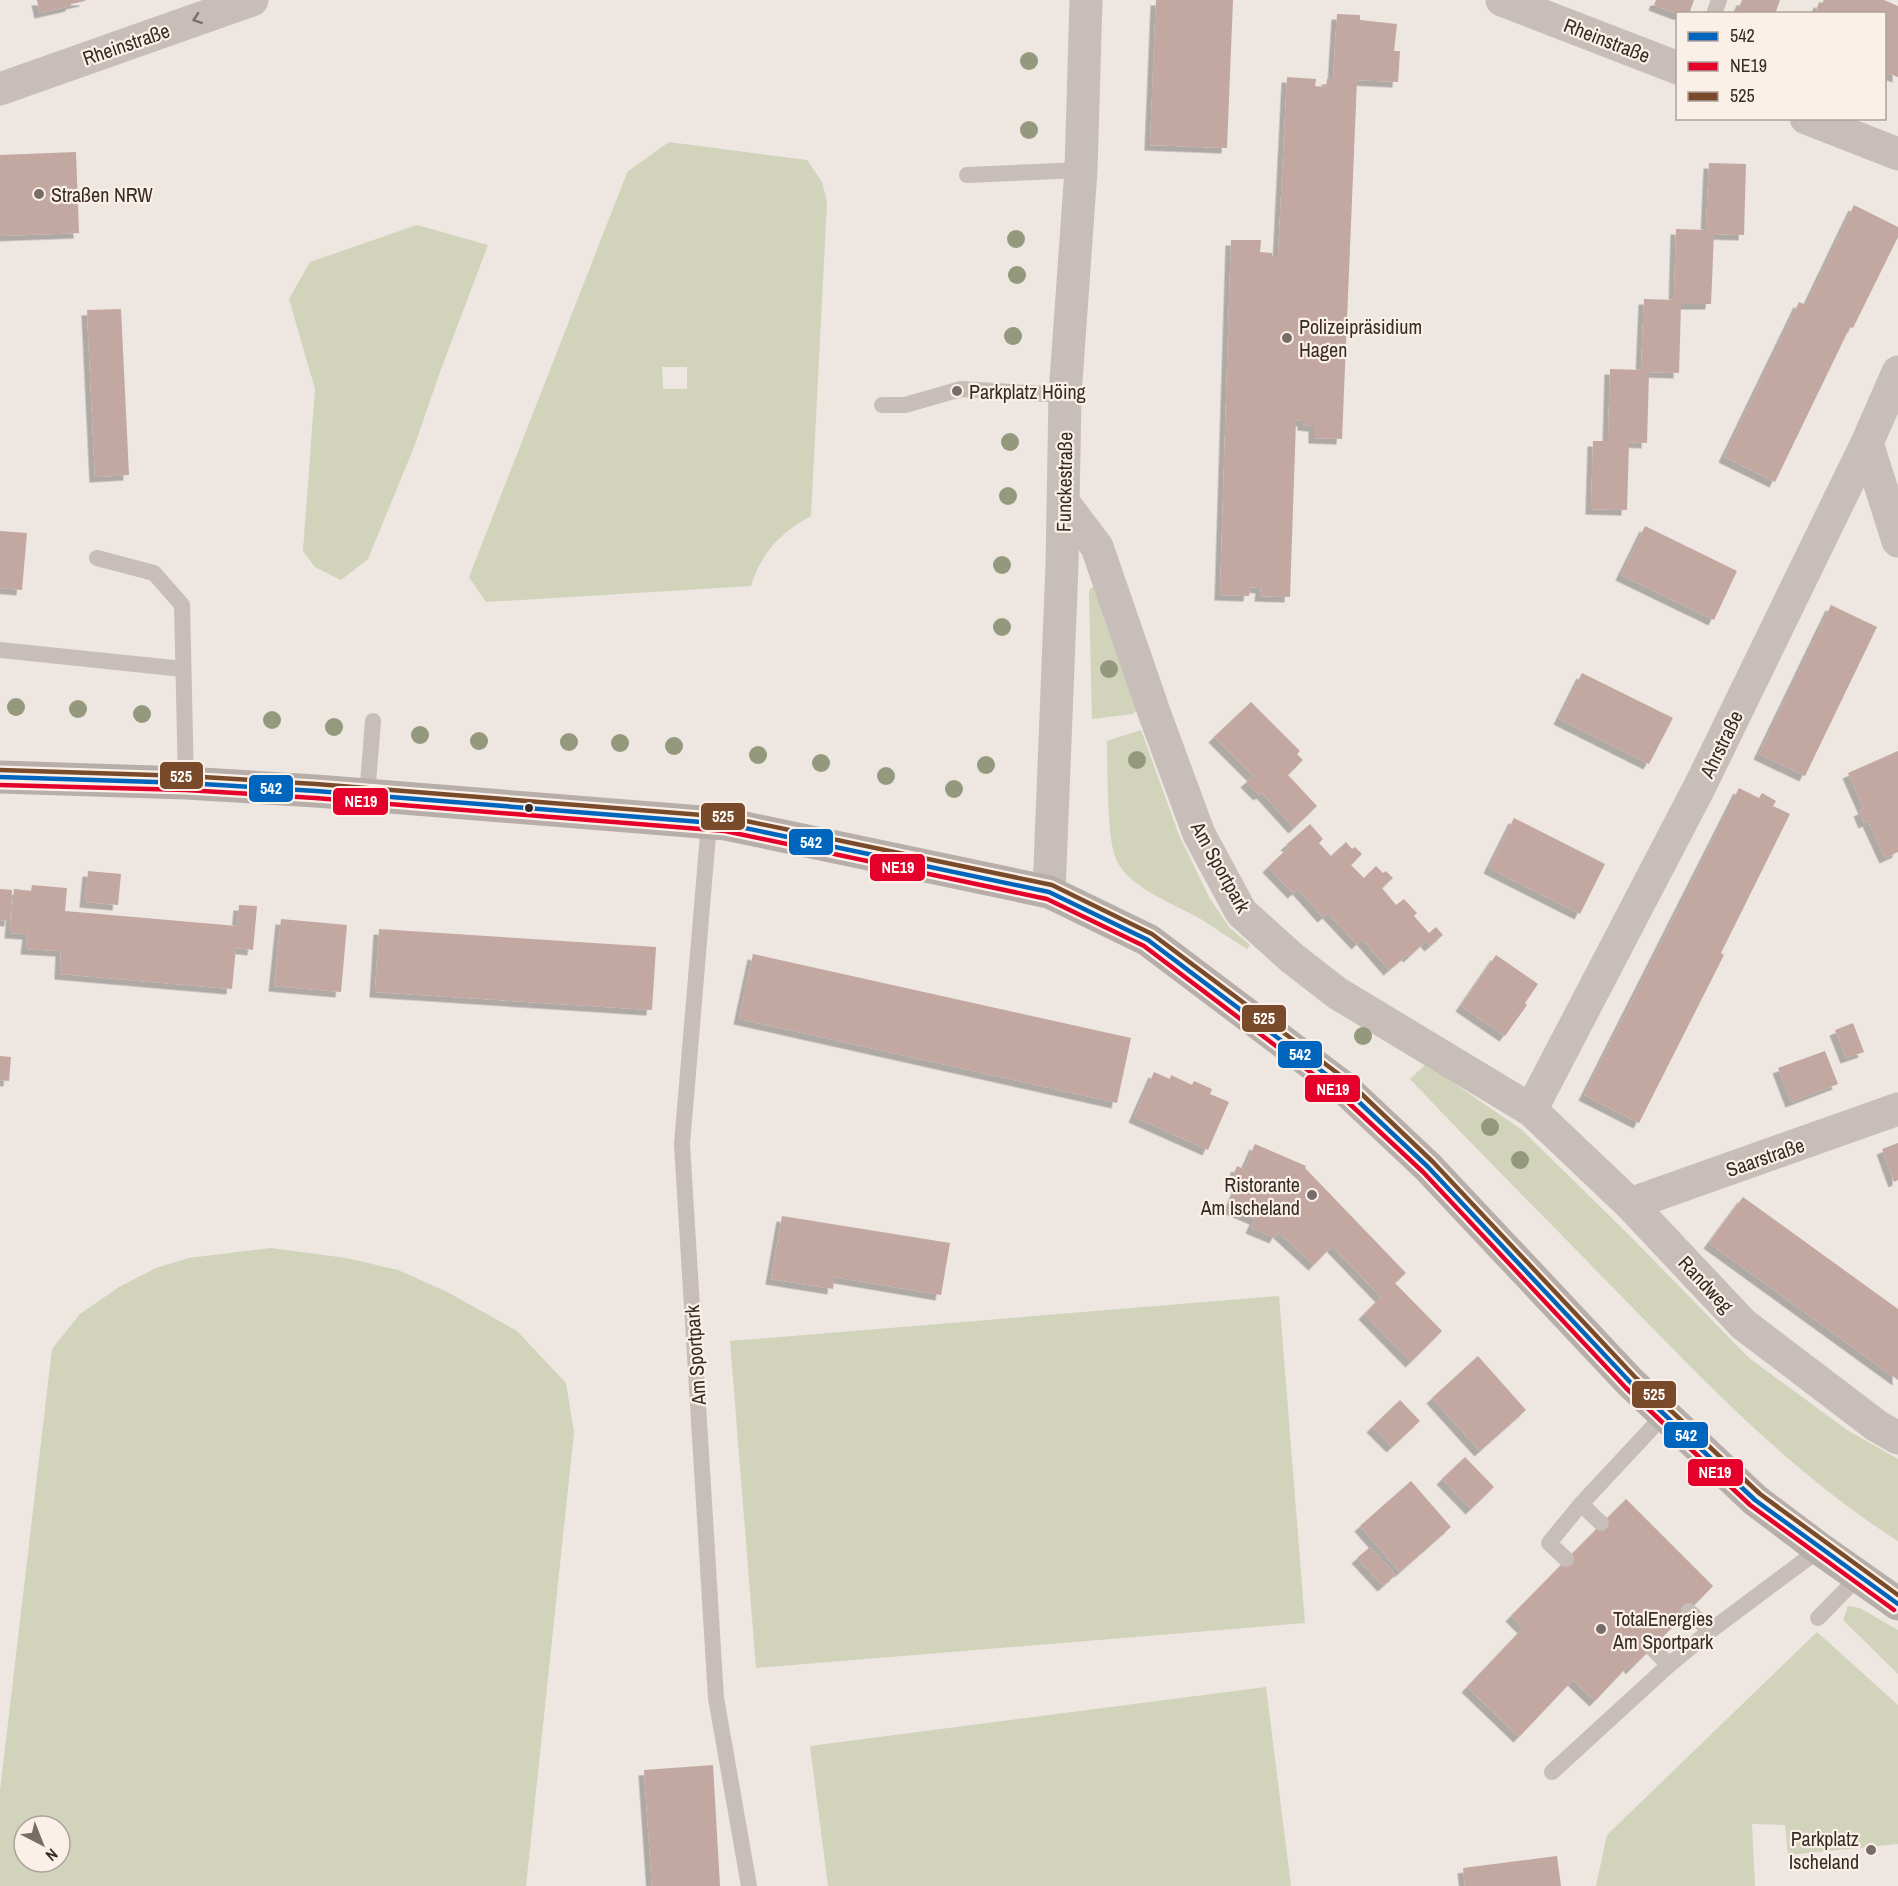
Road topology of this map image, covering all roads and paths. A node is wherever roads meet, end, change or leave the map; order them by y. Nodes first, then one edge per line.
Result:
1 (252, 0) edge
2 (1086, 0) edge
3 (1502, 0) edge
4 (1676, 68) edge
5 (0, 89) edge
6 (1811, 120) edge
7 (1898, 154) edge
8 (1080, 170) junction
9 (967, 175) dead end
10 (1898, 372) edge
11 (1065, 395) junction
12 (882, 405) dead end
13 (1867, 443) junction
14 (1063, 502) junction
15 (1898, 541) edge
16 (97, 558) dead end
17 (0, 650) edge
18 (183, 669) junction
19 (373, 721) dead end
20 (0, 777) edge
21 (186, 783) junction
22 (367, 796) junction
23 (709, 823) junction
24 (1049, 892) junction
25 (1898, 1108) edge
26 (1531, 1110) junction
27 (1630, 1204) junction
28 (1665, 1414) junction
29 (1898, 1438) edge
30 (1581, 1504) junction
31 (1601, 1523) dead end
32 (1820, 1549) junction
33 (1566, 1559) dead end
34 (1858, 1576) junction
35 (1898, 1604) edge
36 (1689, 1611) dead end
37 (1818, 1618) dead end
38 (1710, 1631) junction
39 (1652, 1648) dead end
40 (1669, 1665) junction
41 (1552, 1772) dead end
42 (749, 1886) edge

1 -> 5 street, Rheinstraße
2 - 8 street, Funckestraße
3 - 4 street, Rheinstraße
6 - 7 street
8 - 9 lane
8 - 11 street, Funckestraße
10 - 13 street, Ahrstraße
11 - 12 lane
11 - 14 street, Funckestraße
13 - 15 street
13 - 26 street, Ahrstraße
14 - 24 street, Funckestraße
14 - 26 street, Am Sportpark
16 - 18 lane
17 - 18 lane
18 - 21 lane
19 - 22 lane
20 - 21 main road
21 - 22 main road
22 - 23 main road
23 - 24 main road
23 - 42 lane, Am Sportpark
24 - 28 main road
25 - 27 street, Saarstraße
26 - 27 street, Randweg
27 - 29 street, Randweg
28 - 30 lane
28 - 32 main road
30 - 31 lane
30 - 33 lane
32 - 34 main road
32 - 38 lane
34 - 35 main road
34 - 37 lane
36 - 38 lane
38 - 40 lane
39 - 40 lane
40 - 41 lane

